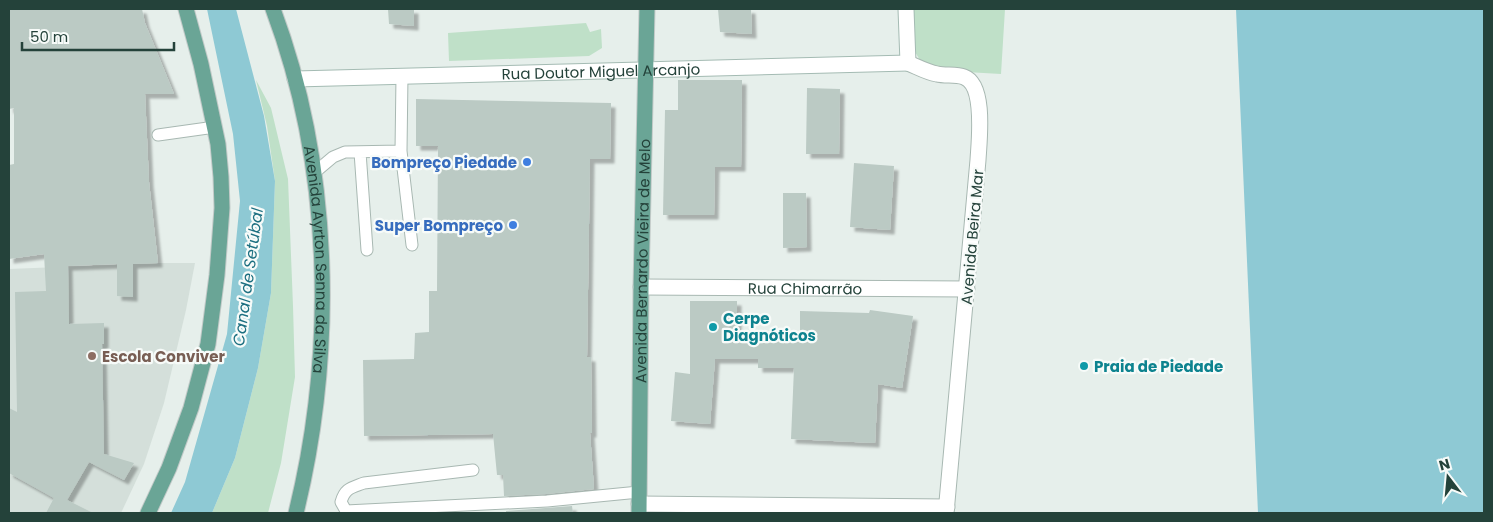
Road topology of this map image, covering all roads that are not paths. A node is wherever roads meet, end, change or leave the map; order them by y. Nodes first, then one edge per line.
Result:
1 (186, 9) edge
2 (273, 9) edge
3 (647, 9) edge
4 (906, 9) edge
5 (908, 63) junction
6 (647, 70) junction
7 (402, 76) junction
8 (295, 79) junction
9 (215, 127) junction
10 (158, 135) dead end
11 (401, 151) junction
12 (360, 152) junction
13 (314, 173) junction
14 (412, 245) dead end
15 (367, 250) dead end
16 (641, 287) junction
17 (967, 289) junction
18 (473, 470) dead end
19 (639, 503) edge
20 (946, 510) edge
21 (148, 513) edge
22 (296, 513) edge

1 - 9 main road
2 - 8 main road, Avenida Ayrton Senna da Silva
3 - 6 main road, Avenida Bernardo Vieira de Melo
4 - 5 street
5 - 6 street, Rua Doutor Miguel Arcanjo
5 - 17 street, Avenida Beira Mar
6 - 7 street, Rua Doutor Miguel Arcanjo
6 - 16 main road, Avenida Bernardo Vieira de Melo
7 - 8 street, Rua Doutor Miguel Arcanjo
7 - 11 lane
8 - 13 main road, Avenida Ayrton Senna da Silva
9 - 10 lane
9 - 21 main road
11 - 12 lane
11 - 14 lane
12 - 13 lane
12 - 15 lane
13 - 22 main road, Avenida Ayrton Senna da Silva
16 - 17 street, Rua Chimarrão
16 - 19 main road, Avenida Bernardo Vieira de Melo
17 - 20 street, Avenida Beira Mar
18 - 19 lane
19 - 20 street

